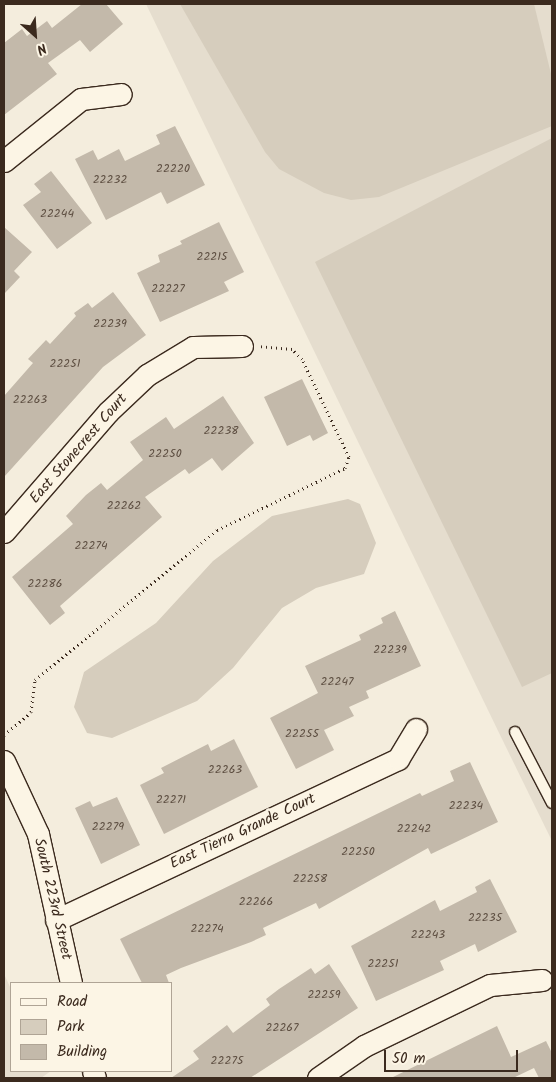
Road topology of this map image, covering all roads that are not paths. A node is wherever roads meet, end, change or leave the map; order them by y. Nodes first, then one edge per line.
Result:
1 (121, 94) dead end
2 (4, 161) edge
3 (242, 346) road end
4 (4, 532) edge
5 (416, 729) dead end
6 (515, 732) dead end
7 (4, 761) edge
8 (552, 803) edge
9 (56, 920) junction
10 (542, 980) dead end
11 (71, 982) edge
12 (318, 1078) edge

1 - 2 street
3 - 4 street, East Stonecrest Court
5 - 9 street, East Tierra Grande Court
6 - 8 lane
7 - 9 street, South 223rd Street
9 - 11 street, South 223rd Street
10 - 12 street

